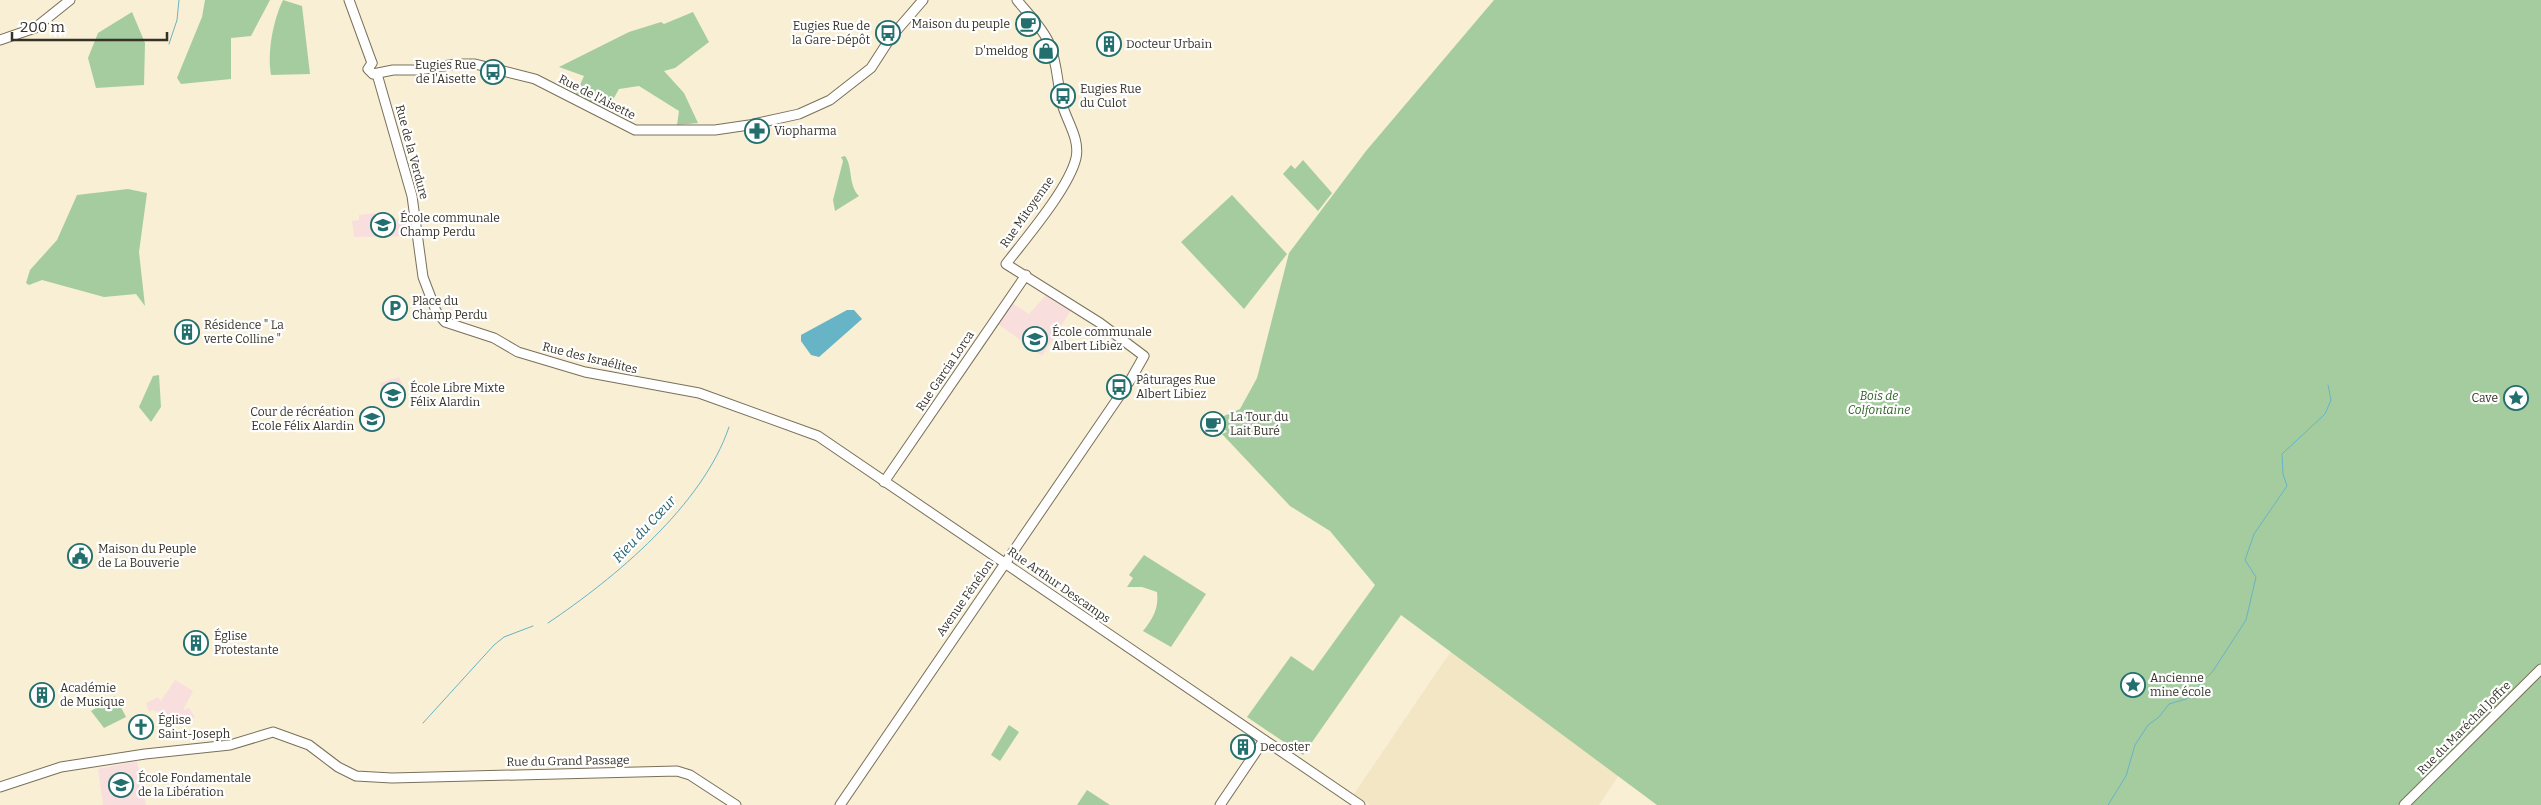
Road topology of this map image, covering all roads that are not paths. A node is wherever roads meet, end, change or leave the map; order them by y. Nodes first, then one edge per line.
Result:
1 (70, 0) edge
2 (349, 0) edge
3 (923, 0) edge
4 (1017, 0) edge
5 (0, 40) edge
6 (377, 68) junction
7 (1026, 275) junction
8 (445, 322) joint
9 (734, 406) joint
10 (884, 482) junction
11 (1005, 562) junction
12 (2541, 669) edge
13 (1264, 740) junction
14 (0, 787) edge
15 (736, 805) edge
16 (840, 805) edge
17 (1220, 805) edge
18 (1360, 805) edge
19 (2404, 805) edge

1 - 5 street
2 - 6 street, Rue de la Verdure
3 - 6 street, Rue de l'Aisette
4 - 7 street, Rue Mitoyenne
6 - 8 street, Rue de la Verdure
7 - 10 street, Rue Garcia Lorca
7 - 11 street, Avenue Fénélon
8 - 9 street, Rue des Israélites
9 - 10 street, Rue Arthur Descamps
10 - 11 street, Rue Arthur Descamps
11 - 13 street, Rue Arthur Descamps
11 - 16 street, Avenue Fénélon
12 - 19 street, Rue du Maréchal Joffre
13 - 17 street
13 - 18 street, Rue Arthur Descamps
14 - 15 street, Rue du Grand Passage

